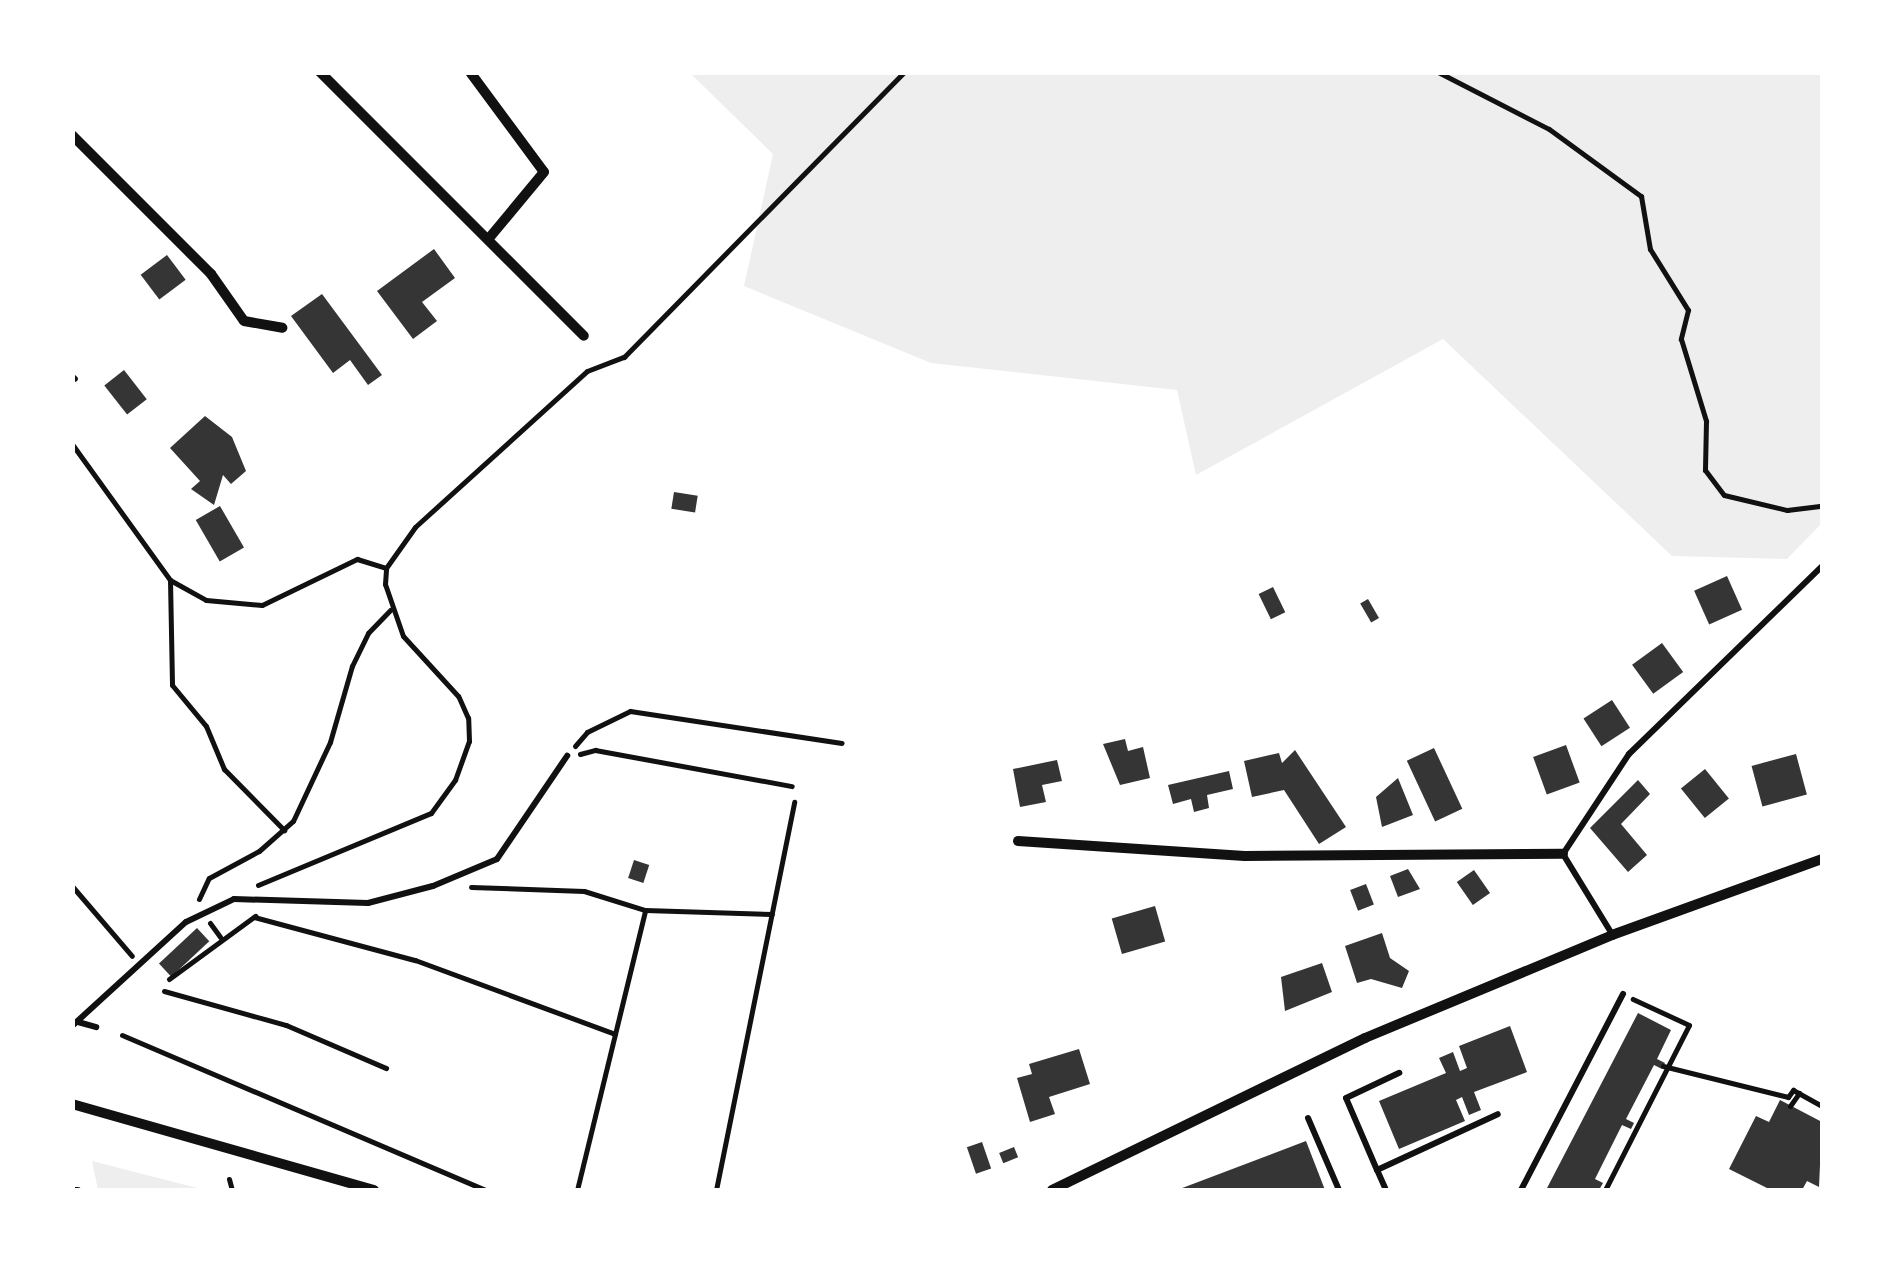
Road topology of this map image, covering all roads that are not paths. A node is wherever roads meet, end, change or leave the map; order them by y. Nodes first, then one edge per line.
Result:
1 (320, 72) edge
2 (470, 72) edge
3 (72, 135) edge
4 (490, 237) junction
5 (282, 328) dead end
6 (584, 336) dead end
7 (1822, 566) edge
8 (567, 756) road end
9 (1018, 840) dead end
10 (1563, 854) junction
11 (1822, 859) edge
12 (1612, 935) junction
13 (1623, 994) road end
14 (75, 1024) edge
15 (96, 1027) dead end
16 (1399, 1073) dead end
17 (72, 1104) edge
18 (1498, 1114) dead end
19 (1308, 1118) dead end
20 (1376, 1170) junction
21 (374, 1190) edge
22 (1052, 1190) edge
23 (1339, 1190) edge
24 (1386, 1190) edge
25 (1522, 1190) edge

1 - 4 street
2 - 4 street
3 - 5 street
4 - 6 street
7 - 10 lane
8 - 14 lane
9 - 10 street
10 - 12 lane
11 - 12 street
12 - 22 street
13 - 25 lane
14 - 15 lane
16 - 20 lane
17 - 21 street
18 - 20 lane
19 - 23 lane
20 - 24 lane

